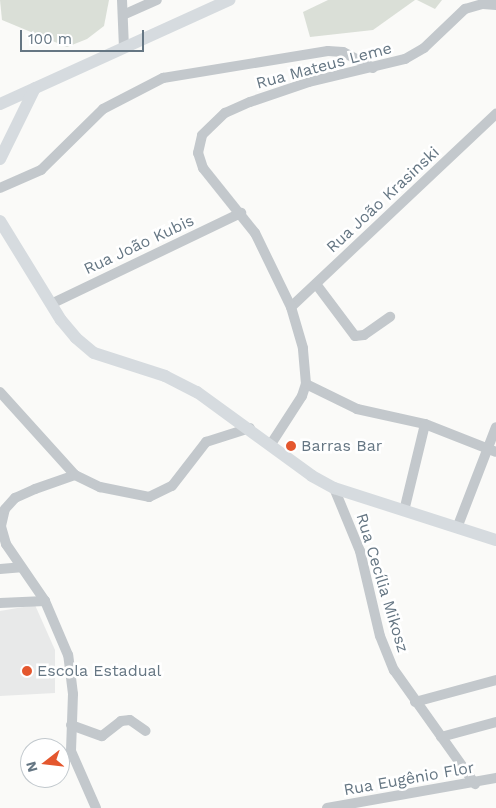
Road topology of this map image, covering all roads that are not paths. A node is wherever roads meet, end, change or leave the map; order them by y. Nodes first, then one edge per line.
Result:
1 (122, 0) edge
2 (157, 0) edge
3 (222, 1) edge
4 (496, 5) edge
5 (123, 15) junction
6 (124, 47) junction
7 (373, 68) junction
8 (34, 88) junction
9 (6, 99) edge
10 (0, 104) edge
11 (496, 114) edge
12 (0, 159) edge
13 (0, 188) edge
14 (241, 213) junction
15 (0, 221) edge
16 (316, 284) junction
17 (50, 304) junction
18 (291, 307) junction
19 (390, 317) dead end
20 (306, 384) junction
21 (0, 392) edge
22 (424, 424) junction
23 (496, 427) edge
24 (250, 428) junction
25 (271, 444) junction
26 (492, 450) edge
27 (75, 475) junction
28 (334, 488) junction
29 (404, 511) junction
30 (457, 528) junction
31 (496, 540) edge
32 (3, 544) edge
33 (21, 567) junction
34 (0, 569) edge
35 (45, 601) junction
36 (0, 603) edge
37 (496, 680) edge
38 (415, 702) junction
39 (496, 722) edge
40 (71, 725) junction
41 (146, 731) dead end
42 (441, 737) junction
43 (496, 778) edge
44 (475, 784) junction
45 (96, 808) edge
46 (326, 808) edge

1 - 5 street
2 - 5 street
3 - 6 main road
4 - 7 street, Rua Mateus Leme
5 - 6 street
6 - 8 main road
7 - 13 street
7 - 14 street, Rua Mateus Leme
8 - 9 main road
8 - 12 main road
9 - 10 main road
11 - 16 street, Rua João Krasinski
14 - 17 street, Rua João Kubis
14 - 18 street, Rua Mateus Leme
15 - 17 main road
16 - 18 street, Rua João Krasinski
16 - 19 street
17 - 24 main road
18 - 20 street, Rua Mateus Leme
20 - 22 street
20 - 25 street, Rua Mateus Leme
21 - 27 street
22 - 26 street
22 - 29 street
23 - 26 street
24 - 25 main road
24 - 27 street
25 - 28 main road
26 - 30 street
27 - 32 street
28 - 29 main road
28 - 38 street, Rua Cecília Mikosz
29 - 30 main road
30 - 31 main road
32 - 33 street
33 - 34 street
33 - 35 street
35 - 36 street
35 - 40 street
37 - 38 street
38 - 42 street, Rua Cecília Mikosz
39 - 42 street
40 - 41 street
40 - 45 street
42 - 44 street, Rua Cecília Mikosz
43 - 44 street, Rua Eugênio Flor
44 - 46 street, Rua Eugênio Flor

